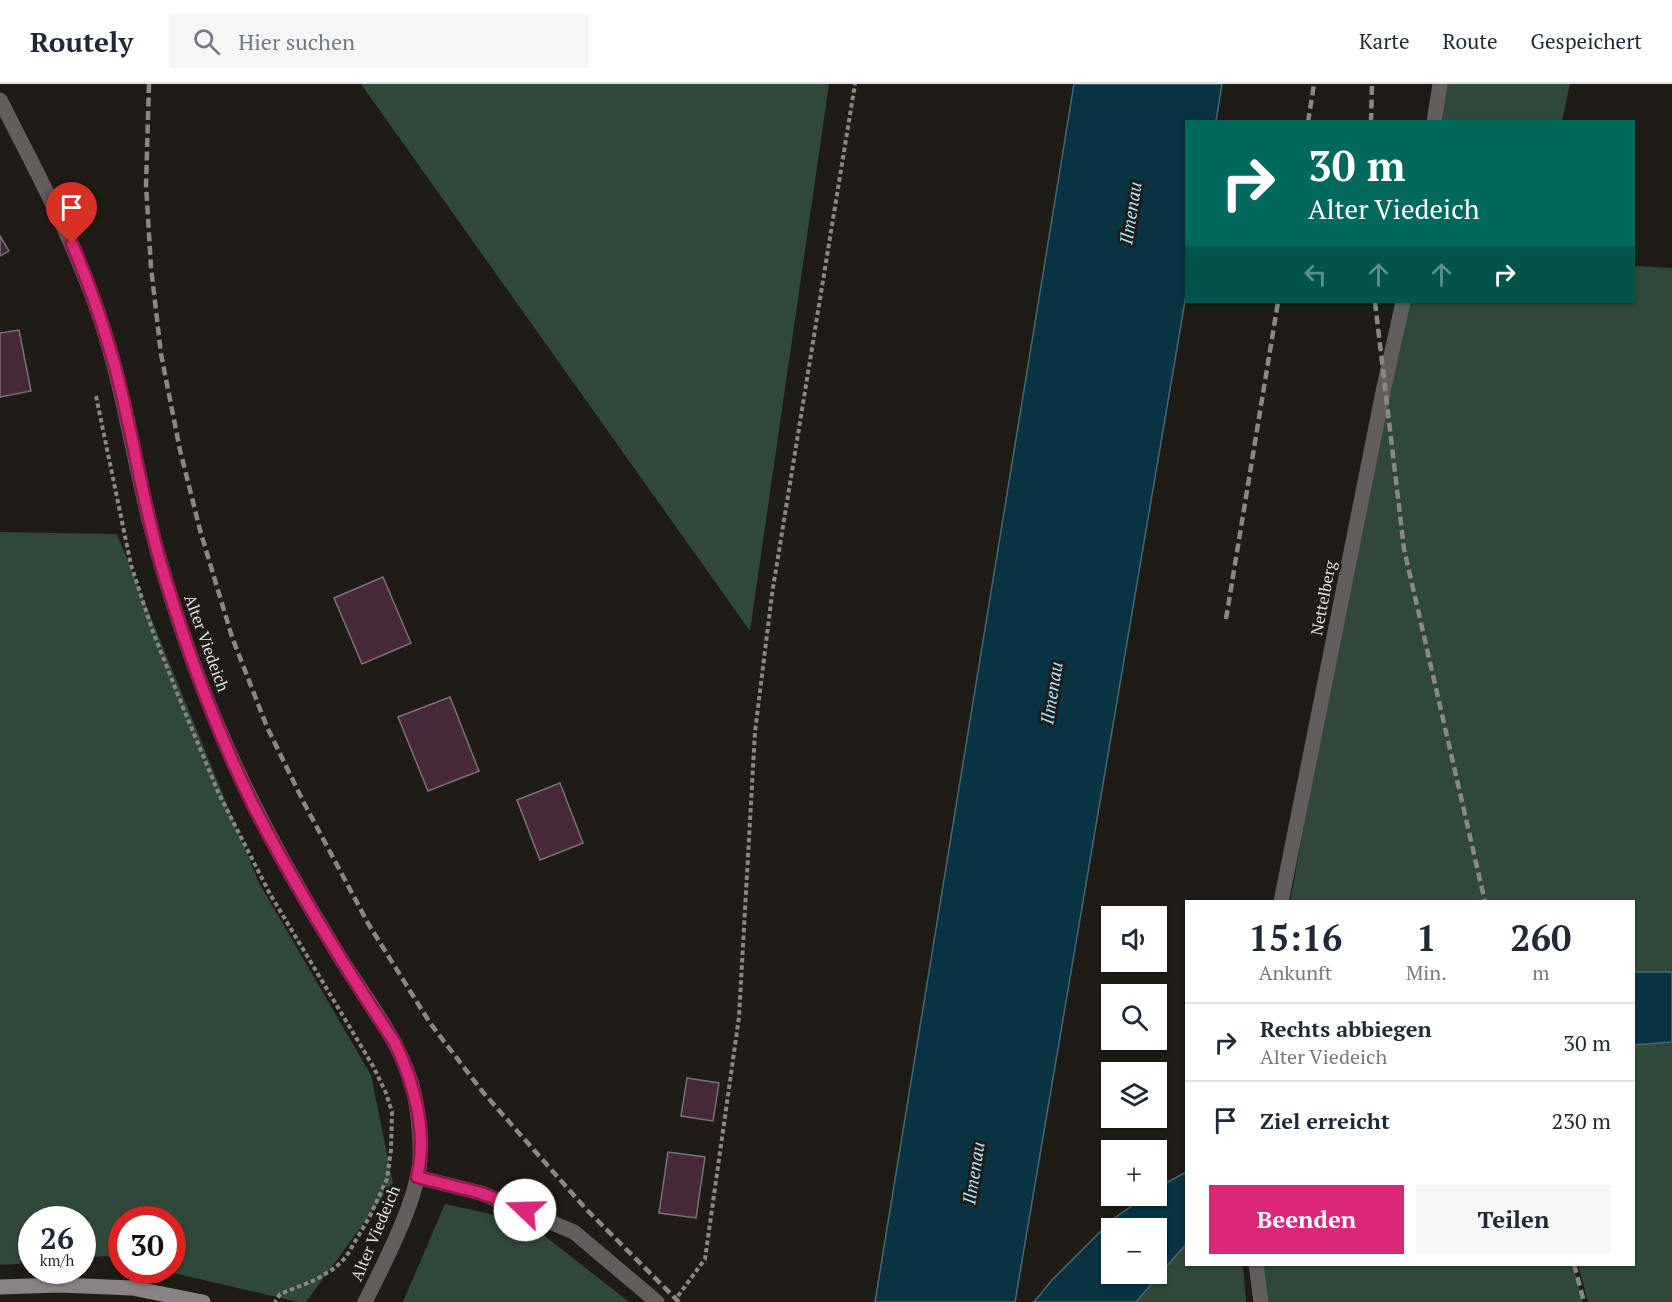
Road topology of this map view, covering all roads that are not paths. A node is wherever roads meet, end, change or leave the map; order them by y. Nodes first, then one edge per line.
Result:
1 (1440, 84) edge
2 (0, 100) edge
3 (1434, 120) edge
4 (1403, 303) edge
5 (1281, 900) edge
6 (417, 1177) junction
7 (1256, 1266) edge
8 (0, 1287) edge
9 (203, 1302) edge
10 (364, 1302) edge
11 (657, 1302) edge
12 (1261, 1302) edge

1 - 3 street
2 - 6 street, Alter Viedeich
4 - 5 street, Nettelberg
6 - 10 street, Alter Viedeich
6 - 11 street, Alter Viedeich
7 - 12 street
8 - 9 main road

